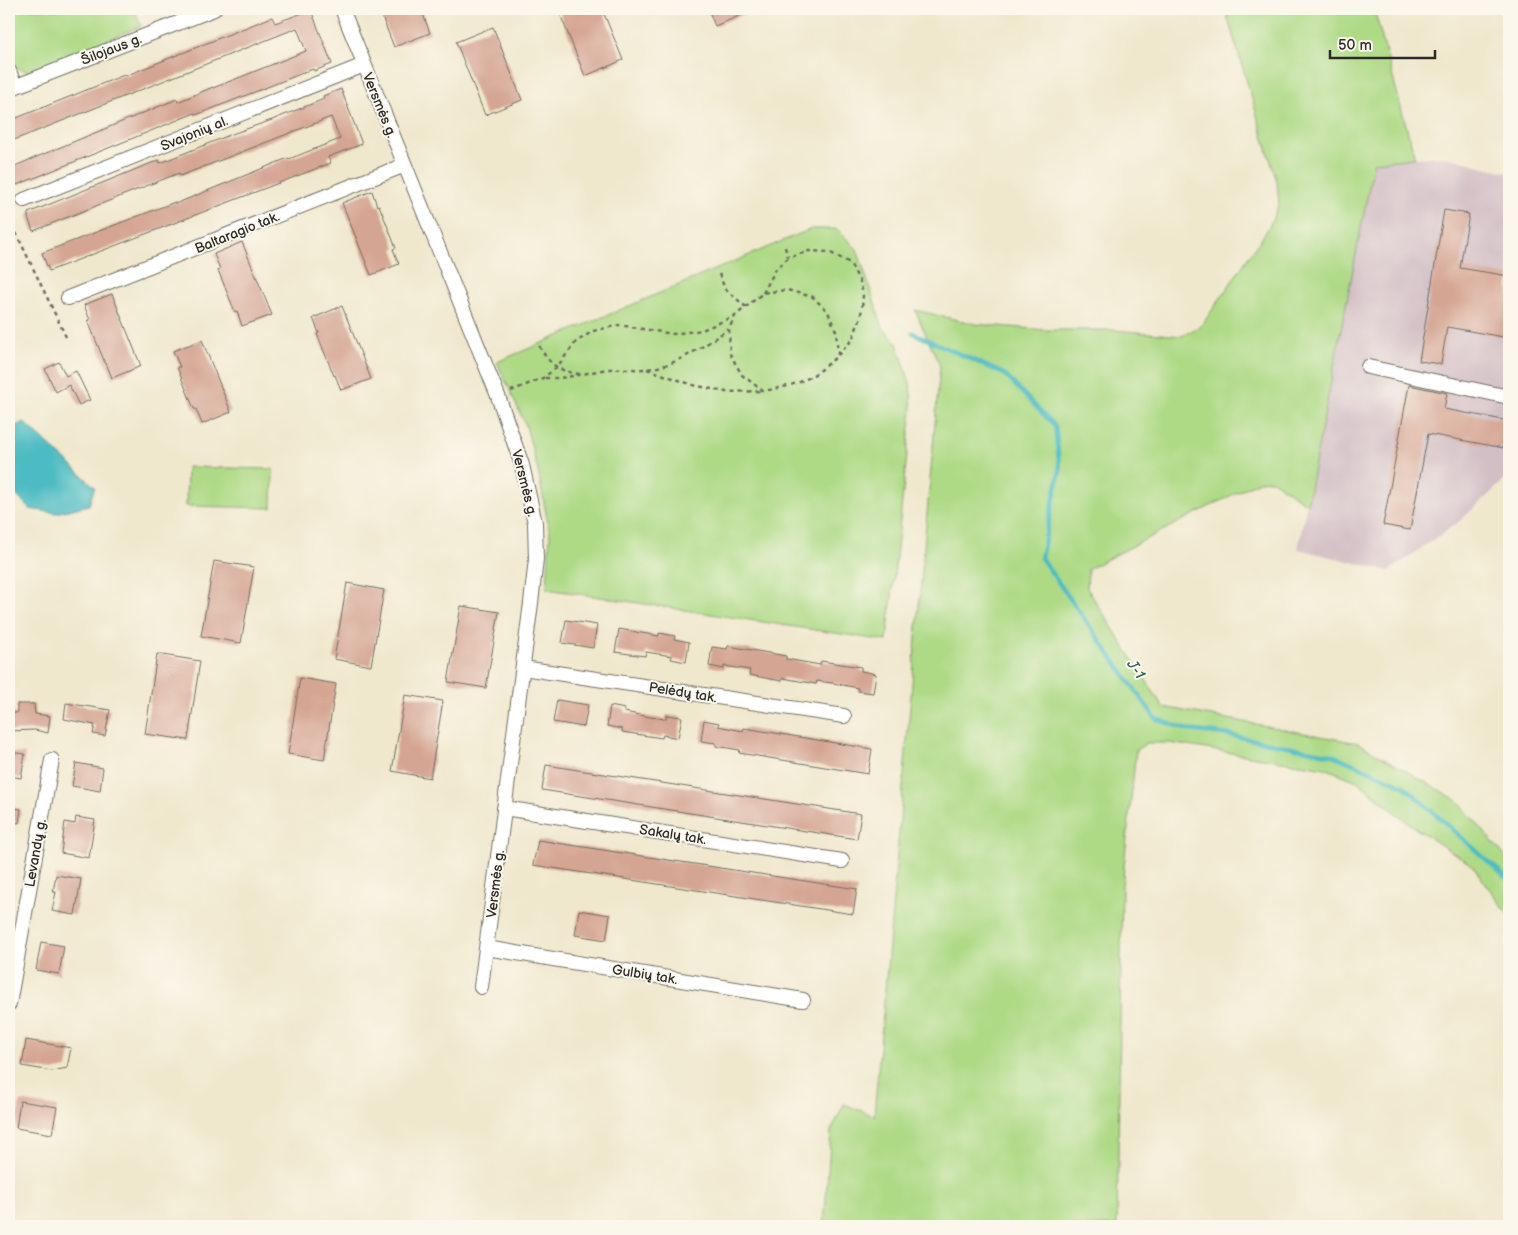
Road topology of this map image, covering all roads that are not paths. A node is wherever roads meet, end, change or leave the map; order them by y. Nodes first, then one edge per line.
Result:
1 (214, 9) edge
2 (342, 9) edge
3 (364, 65) junction
4 (9, 71) edge
5 (12, 87) edge
6 (405, 165) junction
7 (24, 200) dead end
8 (68, 298) dead end
9 (1368, 366) dead end
10 (1509, 397) edge
11 (523, 668) junction
12 (844, 716) dead end
13 (52, 760) dead end
14 (504, 808) junction
15 (842, 861) dead end
16 (486, 948) junction
17 (481, 986) dead end
18 (803, 1000) dead end
19 (9, 1004) edge

1 - 5 street, Šilojaus g.
2 - 3 street, Versmės g.
3 - 6 street, Versmės g.
3 - 7 street, Svajonių al.
4 - 5 street
6 - 8 street, Baltaragio tak.
6 - 11 street, Versmės g.
9 - 10 street
11 - 12 street, Pelėdų tak.
11 - 14 street, Versmės g.
13 - 19 street, Levandų g.
14 - 15 street, Sakalų tak.
14 - 16 street, Versmės g.
16 - 17 street, Versmės g.
16 - 18 street, Gulbių tak.

